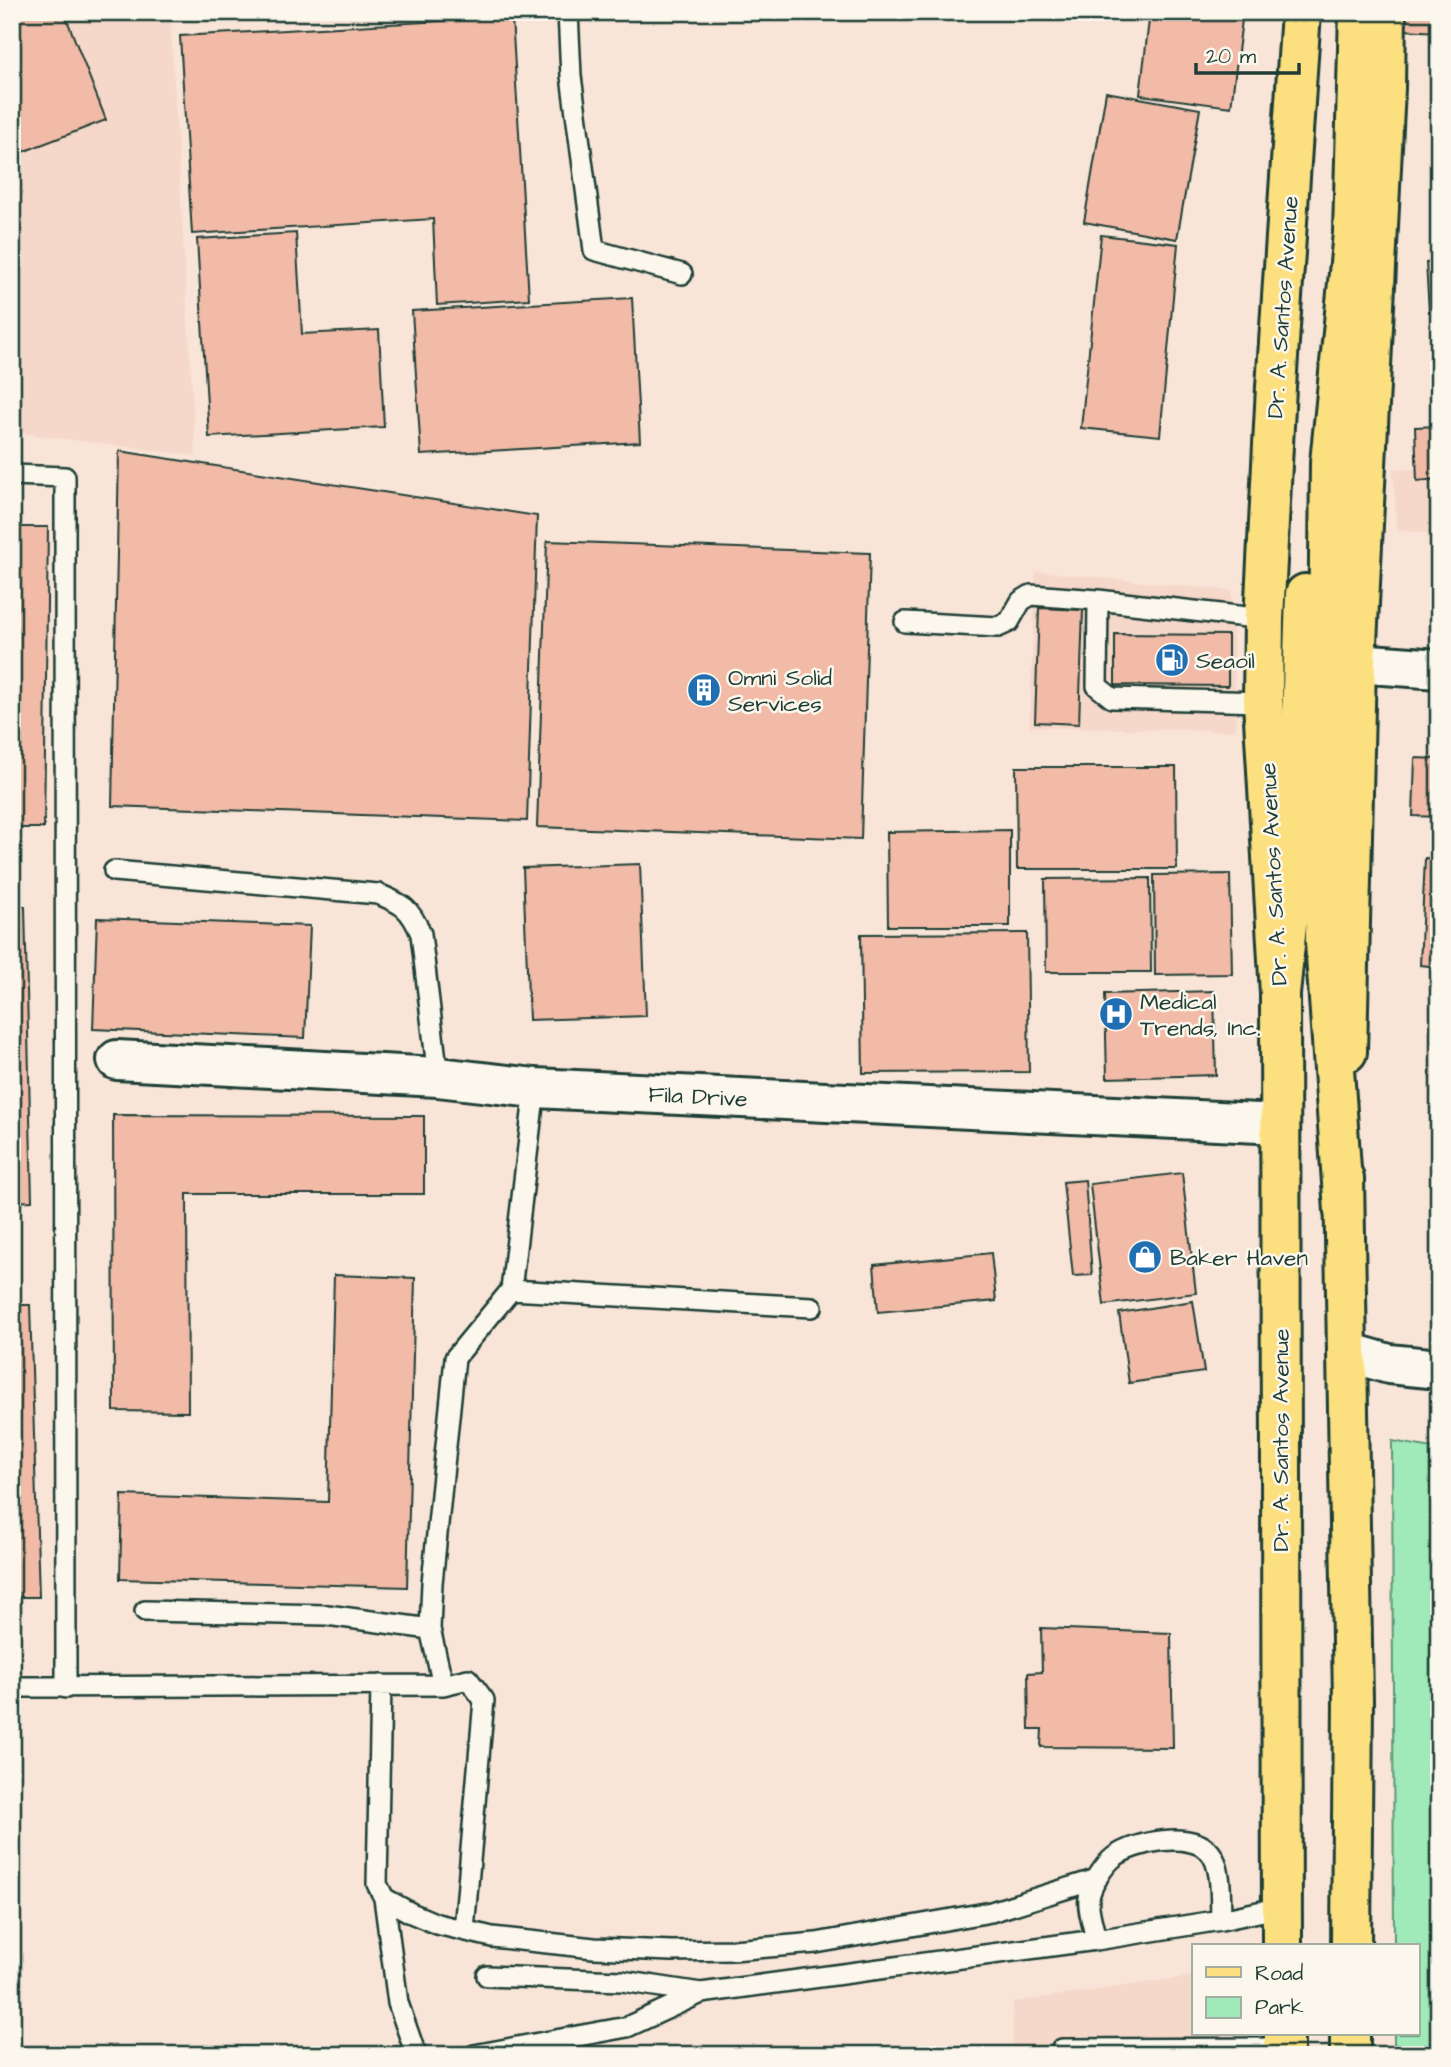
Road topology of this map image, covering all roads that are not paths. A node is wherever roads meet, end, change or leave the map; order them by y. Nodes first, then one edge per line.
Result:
1 (568, 12) edge
2 (1301, 12) edge
3 (1338, 12) edge
4 (1359, 12) edge
5 (1386, 12) edge
6 (1339, 235) junction
7 (682, 274) dead end
8 (12, 475) edge
9 (1098, 600) junction
10 (1264, 620) junction
11 (905, 622) dead end
12 (1356, 663) junction
13 (1439, 669) edge
14 (1263, 702) junction
15 (114, 870) dead end
16 (1280, 994) junction
17 (117, 1060) dead end
18 (438, 1077) junction
19 (535, 1088) junction
20 (1280, 1124) junction
21 (1344, 1211) junction
22 (511, 1290) junction
23 (812, 1307) dead end
24 (1348, 1352) junction
25 (1439, 1368) edge
26 (145, 1611) dead end
27 (430, 1629) junction
28 (381, 1685) junction
29 (443, 1685) junction
30 (12, 1687) edge
31 (66, 1688) junction
32 (1097, 1879) junction
33 (384, 1898) junction
34 (1281, 1907) junction
35 (1221, 1920) junction
36 (464, 1930) junction
37 (1096, 1940) junction
38 (1282, 1944) edge
39 (1351, 1944) edge
40 (487, 1976) dead end
41 (701, 1993) junction
42 (1350, 2036) edge
43 (1284, 2046) edge
44 (418, 2055) edge
45 (474, 2055) edge
46 (1062, 2055) edge
47 (1350, 2055) edge

1 - 7 lane
2 - 10 main road, Dr. A. Santos Avenue
3 - 6 main road
4 - 6 main road
5 - 12 main road
6 - 16 main road
6 - 21 main road
8 - 31 lane
9 - 10 lane
9 - 11 lane
9 - 14 lane
10 - 14 main road, Dr. A. Santos Avenue
12 - 13 street
12 - 21 main road
14 - 16 main road, Dr. A. Santos Avenue
15 - 18 lane
16 - 20 main road, Dr. A. Santos Avenue
17 - 18 street, Fila Drive
18 - 19 street, Fila Drive
19 - 20 street, Fila Drive
19 - 22 lane
20 - 34 main road, Dr. A. Santos Avenue
21 - 24 main road
22 - 23 lane
22 - 27 lane
24 - 25 street
24 - 39 main road
26 - 27 lane
27 - 29 lane
28 - 29 lane
28 - 31 lane
28 - 33 lane
29 - 36 lane
30 - 31 lane
32 - 35 lane
32 - 36 lane
32 - 37 lane
33 - 36 lane
33 - 44 lane
34 - 35 lane
34 - 38 main road, Dr. A. Santos Avenue
35 - 37 lane
37 - 41 lane
40 - 41 lane
41 - 45 lane
42 - 47 main road
43 - 46 lane

